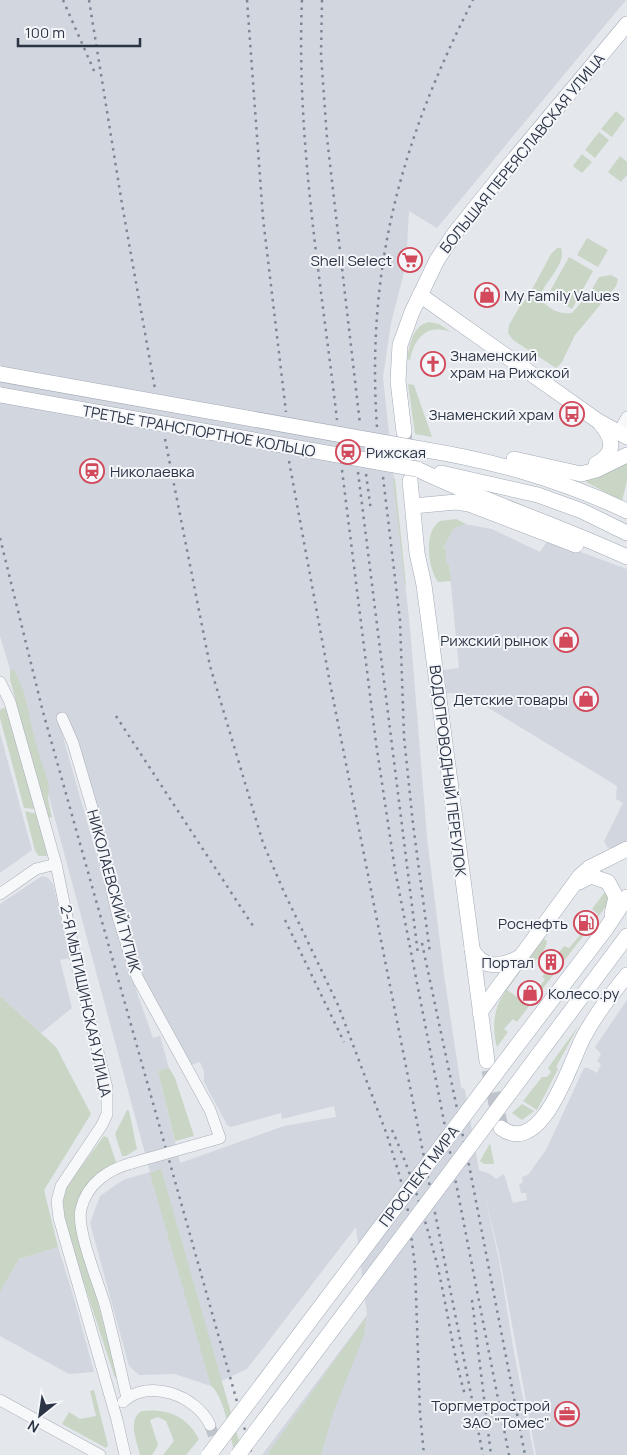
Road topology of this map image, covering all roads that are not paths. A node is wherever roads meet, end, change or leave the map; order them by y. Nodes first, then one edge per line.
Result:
1 (627, 24) edge
2 (420, 295) junction
3 (0, 374) edge
4 (0, 395) edge
5 (627, 417) edge
6 (598, 421) junction
7 (404, 432) tunnel mouth
8 (623, 434) edge
9 (454, 455) junction
10 (627, 455) edge
11 (550, 466) junction
12 (414, 475) junction
13 (413, 506) junction
14 (627, 511) edge
15 (627, 532) edge
16 (627, 557) edge
17 (627, 562) edge
18 (0, 682) edge
19 (62, 718) dead end
20 (627, 849) edge
21 (56, 864) junction
22 (568, 893) junction
23 (0, 894) edge
24 (627, 897) edge
25 (605, 930) junction
26 (627, 936) edge
27 (471, 948) junction
28 (521, 957) junction
29 (627, 975) edge
30 (480, 1012) junction
31 (487, 1061) tunnel mouth
32 (501, 1128) dead end
33 (127, 1398) junction
34 (0, 1400) edge
35 (118, 1420) junction
36 (210, 1425) tunnel mouth
37 (100, 1455) edge
38 (125, 1455) edge
39 (209, 1455) edge
40 (238, 1455) edge

1 - 2 main road, БОЛЬШАЯ ПЕРЕЯСЛАВСКАЯ УЛИЦА
2 - 6 main road
2 - 7 main road, БОЛЬШАЯ ПЕРЕЯСЛАВСКАЯ УЛИЦА
3 - 9 main road, ТРЕТЬЕ ТРАНСПОРТНОЕ КОЛЬЦО, bridge
4 - 12 main road, ТРЕТЬЕ ТРАНСПОРТНОЕ КОЛЬЦО, bridge
5 - 8 street
6 - 8 main road
6 - 11 main road
9 - 11 main road
9 - 14 main road, ТРЕТЬЕ ТРАНСПОРТНОЕ КОЛЬЦО
10 - 11 main road
12 - 13 main road, ВОДОПРОВОДНЫЙ ПЕРЕУЛОК
12 - 15 main road, ТРЕТЬЕ ТРАНСПОРТНОЕ КОЛЬЦО
12 - 16 main road
13 - 17 main road
13 - 27 main road, ВОДОПРОВОДНЫЙ ПЕРЕУЛОК
18 - 21 street, 2-Я МЫТИЩИНСКАЯ УЛИЦА
19 - 33 street, НИКОЛАЕВСКИЙ ТУПИК, bridge
20 - 22 main road
21 - 23 street
21 - 35 street, 2-Я МЫТИЩИНСКАЯ УЛИЦА
22 - 25 main road
22 - 28 main road
24 - 25 main road, ПРОСПЕКТ МИРА
25 - 39 main road, ПРОСПЕКТ МИРА, bridge
26 - 40 main road, ПРОСПЕКТ МИРА, bridge
27 - 28 main road
27 - 30 main road, ВОДОПРОВОДНЫЙ ПЕРЕУЛОК
28 - 30 main road
29 - 32 main road
30 - 31 main road, ВОДОПРОВОДНЫЙ ПЕРЕУЛОК
33 - 35 street
33 - 36 street
34 - 37 street
35 - 38 street, 2-Я МЫТИЩИНСКАЯ УЛИЦА

